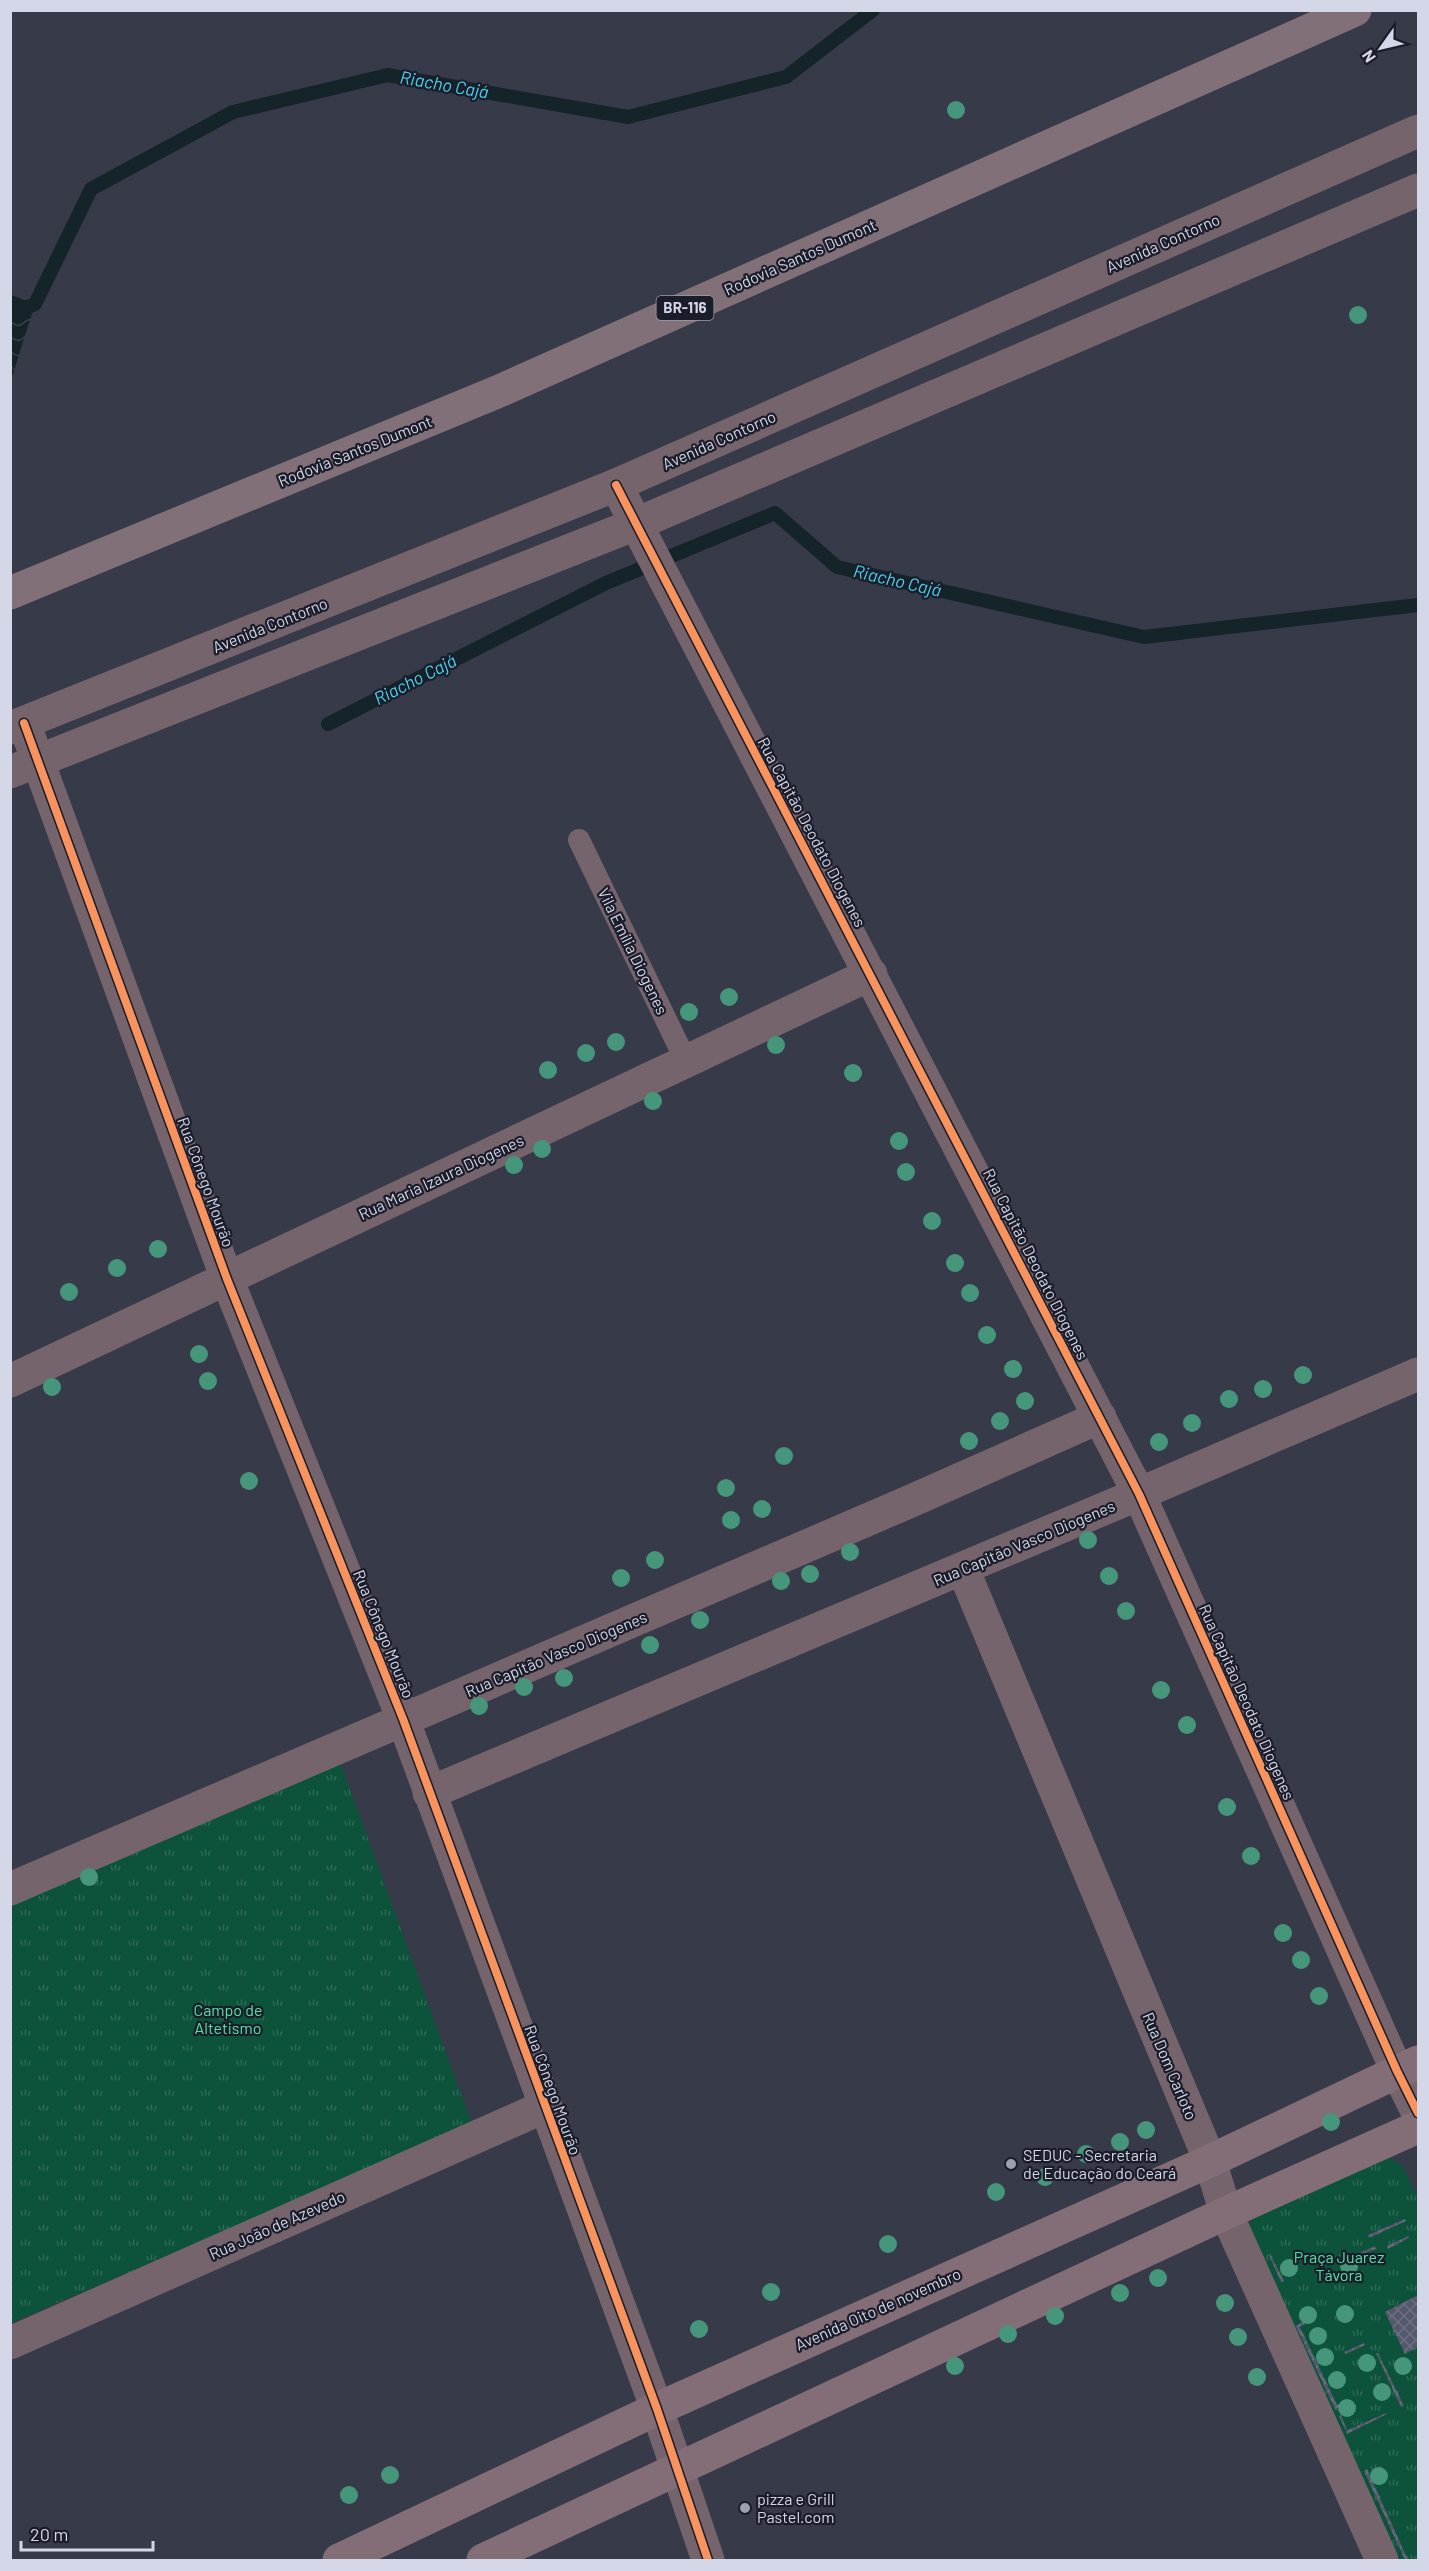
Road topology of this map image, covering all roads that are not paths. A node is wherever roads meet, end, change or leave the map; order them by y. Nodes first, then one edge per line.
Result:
1 (1355, 10) edge
2 (1419, 131) edge
3 (1419, 190) edge
4 (616, 485) junction
5 (636, 524) junction
6 (10, 593) edge
7 (17, 725) edge
8 (24, 766) edge
9 (579, 840) dead end
10 (871, 974) junction
11 (686, 1061) junction
12 (227, 1279) junction
13 (1419, 1374) edge
14 (10, 1382) edge
15 (1100, 1417) junction
16 (1139, 1494) junction
17 (963, 1569) junction
18 (403, 1719) junction
19 (429, 1793) junction
20 (10, 1889) edge
21 (1408, 2066) edge
22 (544, 2107) junction
23 (1419, 2113) edge
24 (1419, 2127) edge
25 (1210, 2160) junction
26 (1226, 2213) junction
27 (10, 2343) edge
28 (657, 2409) junction
29 (676, 2470) junction
30 (339, 2560) edge
31 (483, 2560) edge
32 (708, 2560) edge
33 (1382, 2560) edge

1 - 6 highway, Rodovia Santos Dumont / BR-116
2 - 4 street, Avenida Contorno
3 - 5 street
4 - 5 street, Rua Capitão Deodato Diogenes
4 - 7 street, Avenida Contorno
5 - 8 street
5 - 10 street, Rua Capitão Deodato Diogenes
7 - 8 street, Rua Cônego Mourão
8 - 12 street, Rua Cônego Mourão
9 - 11 lane, Vila Emília Diogenes
10 - 11 street, Rua Maria Izaura Diogenes
10 - 15 street, Rua Capitão Deodato Diogenes
11 - 12 street, Rua Maria Izaura Diogenes
12 - 14 street, Rua Maria Izaura Diogenes
12 - 18 street, Rua Cônego Mourão
13 - 16 street, Rua Capitão Vasco Diogenes
15 - 16 street, Rua Capitão Deodato Diogenes
15 - 18 street, Rua Capitão Vasco Diogenes
16 - 17 street, Rua Capitão Vasco Diogenes
16 - 21 street, Rua Capitão Deodato Diogenes
17 - 19 street, Rua Capitão Vasco Diogenes
17 - 25 street, Rua Dom Carloto
18 - 19 street, Rua Cônego Mourão
18 - 20 street, Rua Capitão Vasco Diogenes
19 - 22 street, Rua Cônego Mourão
21 - 23 street, Rua Capitão Deodato Diogenes
21 - 25 main road, Avenida Oito de novembro
22 - 27 street, Rua João de Azevedo
22 - 28 street, Rua Cônego Mourão
24 - 26 main road
25 - 26 street, Rua Dom Carloto
25 - 28 main road, Avenida Oito de novembro
26 - 29 main road
26 - 33 street, Rua Dom Carloto
28 - 29 street, Rua Cônego Mourão
28 - 30 main road, Avenida Oito de novembro
29 - 31 main road
29 - 32 street, Rua Cônego Mourão

